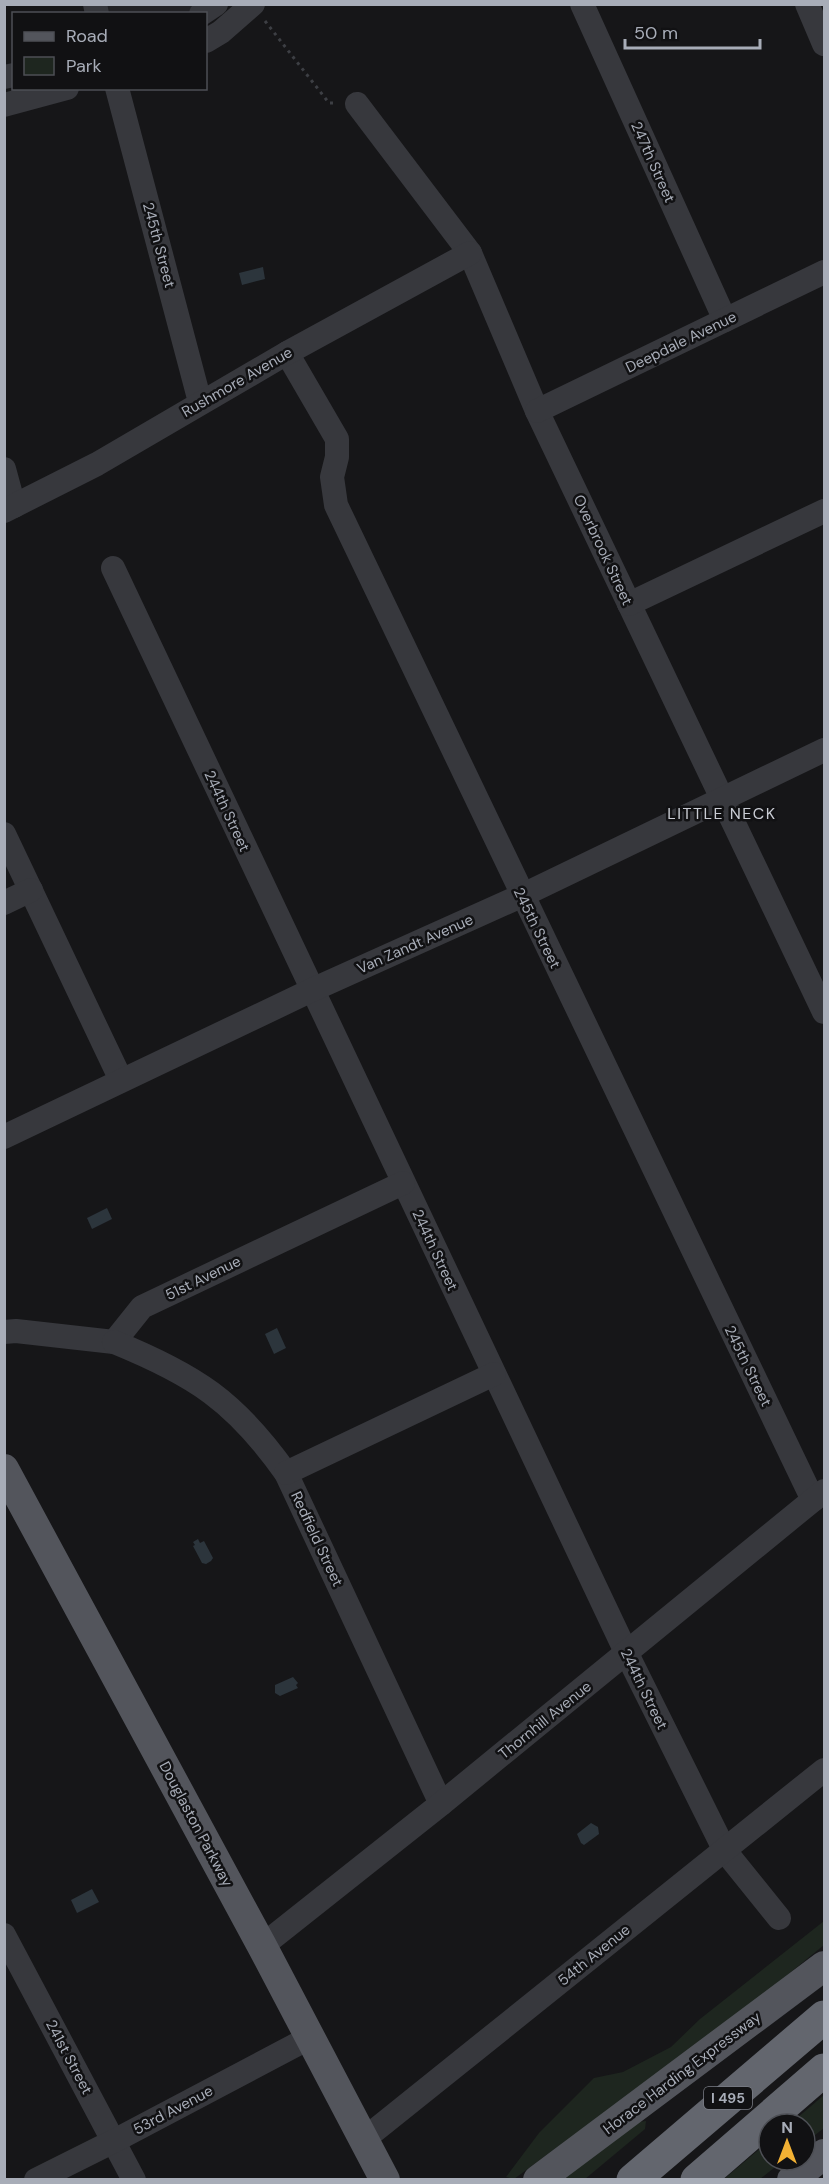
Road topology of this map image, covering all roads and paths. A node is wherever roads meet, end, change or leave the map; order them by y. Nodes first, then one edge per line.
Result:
1 (582, 4) edge
2 (807, 4) edge
3 (258, 11) edge
4 (207, 40) edge
5 (825, 44) edge
6 (60, 90) edge
7 (118, 90) edge
8 (357, 104) joint
9 (4, 105) edge
10 (470, 253) junction
11 (825, 272) edge
12 (725, 320) junction
13 (288, 353) junction
14 (200, 402) junction
15 (537, 411) junction
16 (4, 469) edge
17 (9, 509) edge
18 (825, 511) edge
19 (113, 568) dead end
20 (629, 604) junction
21 (825, 750) edge
22 (722, 799) junction
23 (4, 834) edge
24 (31, 890) junction
25 (521, 896) junction
26 (4, 903) edge
27 (312, 990) junction
28 (822, 998) edge
29 (121, 1080) junction
30 (4, 1137) edge
31 (403, 1183) junction
32 (4, 1332) edge
33 (114, 1342) junction
34 (494, 1374) junction
35 (4, 1469) edge
36 (286, 1473) junction
37 (819, 1495) edge
38 (627, 1654) junction
39 (825, 1770) edge
40 (441, 1804) junction
41 (725, 1851) junction
42 (779, 1918) dead end
43 (4, 1935) edge
44 (262, 1946) junction
45 (825, 1966) edge
46 (825, 2017) edge
47 (309, 2038) junction
48 (825, 2070) edge
49 (363, 2140) junction
50 (114, 2141) junction
51 (825, 2154) edge
52 (36, 2180) edge
53 (134, 2180) edge
54 (385, 2180) edge
55 (538, 2180) edge
56 (633, 2180) edge
57 (697, 2180) edge
58 (792, 2180) edge

1 - 12 street, 247th Street
2 - 5 street
3 - 4 street
3 - 8 path
6 - 9 street
7 - 14 street, 245th Street
8 - 10 street, Overbrook Street
10 - 13 street, Rushmore Avenue
10 - 15 street, Overbrook Street
11 - 12 street, Deepdale Avenue
12 - 15 street, Deepdale Avenue
13 - 14 street, Rushmore Avenue
13 - 25 street, 245th Street
14 - 17 street, Rushmore Avenue
15 - 20 street, Overbrook Street
16 - 17 street
18 - 20 street
19 - 27 street, 244th Street
20 - 22 street, Overbrook Street
21 - 22 street, Van Zandt Avenue
22 - 25 street, Van Zandt Avenue
22 - 28 street, Overbrook Street
23 - 24 street
24 - 26 street
24 - 29 street
25 - 27 street, Van Zandt Avenue
25 - 37 street, 245th Street
27 - 29 street, Van Zandt Avenue
27 - 31 street, 244th Street
29 - 30 street, Van Zandt Avenue
31 - 33 street, 51st Avenue
31 - 34 street, 244th Street
32 - 33 street
33 - 36 street, Redfield Street
34 - 36 street
34 - 38 street, 244th Street
35 - 44 main road, Douglaston Parkway
36 - 40 street, Redfield Street
37 - 38 street, Thornhill Avenue
38 - 40 street, Thornhill Avenue
38 - 41 street, 244th Street
39 - 41 street, 54th Avenue
40 - 44 street, Thornhill Avenue
41 - 42 street, 244th Street
41 - 49 street, 54th Avenue
43 - 50 street, 241st Street
44 - 47 main road, Douglaston Parkway
45 - 55 main road, Horace Harding Expressway
46 - 56 highway, I 495
47 - 49 main road, Douglaston Parkway
47 - 50 street, 53rd Avenue
48 - 57 highway, I 495
49 - 54 main road, Douglaston Parkway
50 - 52 street, 53rd Avenue
50 - 53 street, 241st Street
51 - 58 main road

